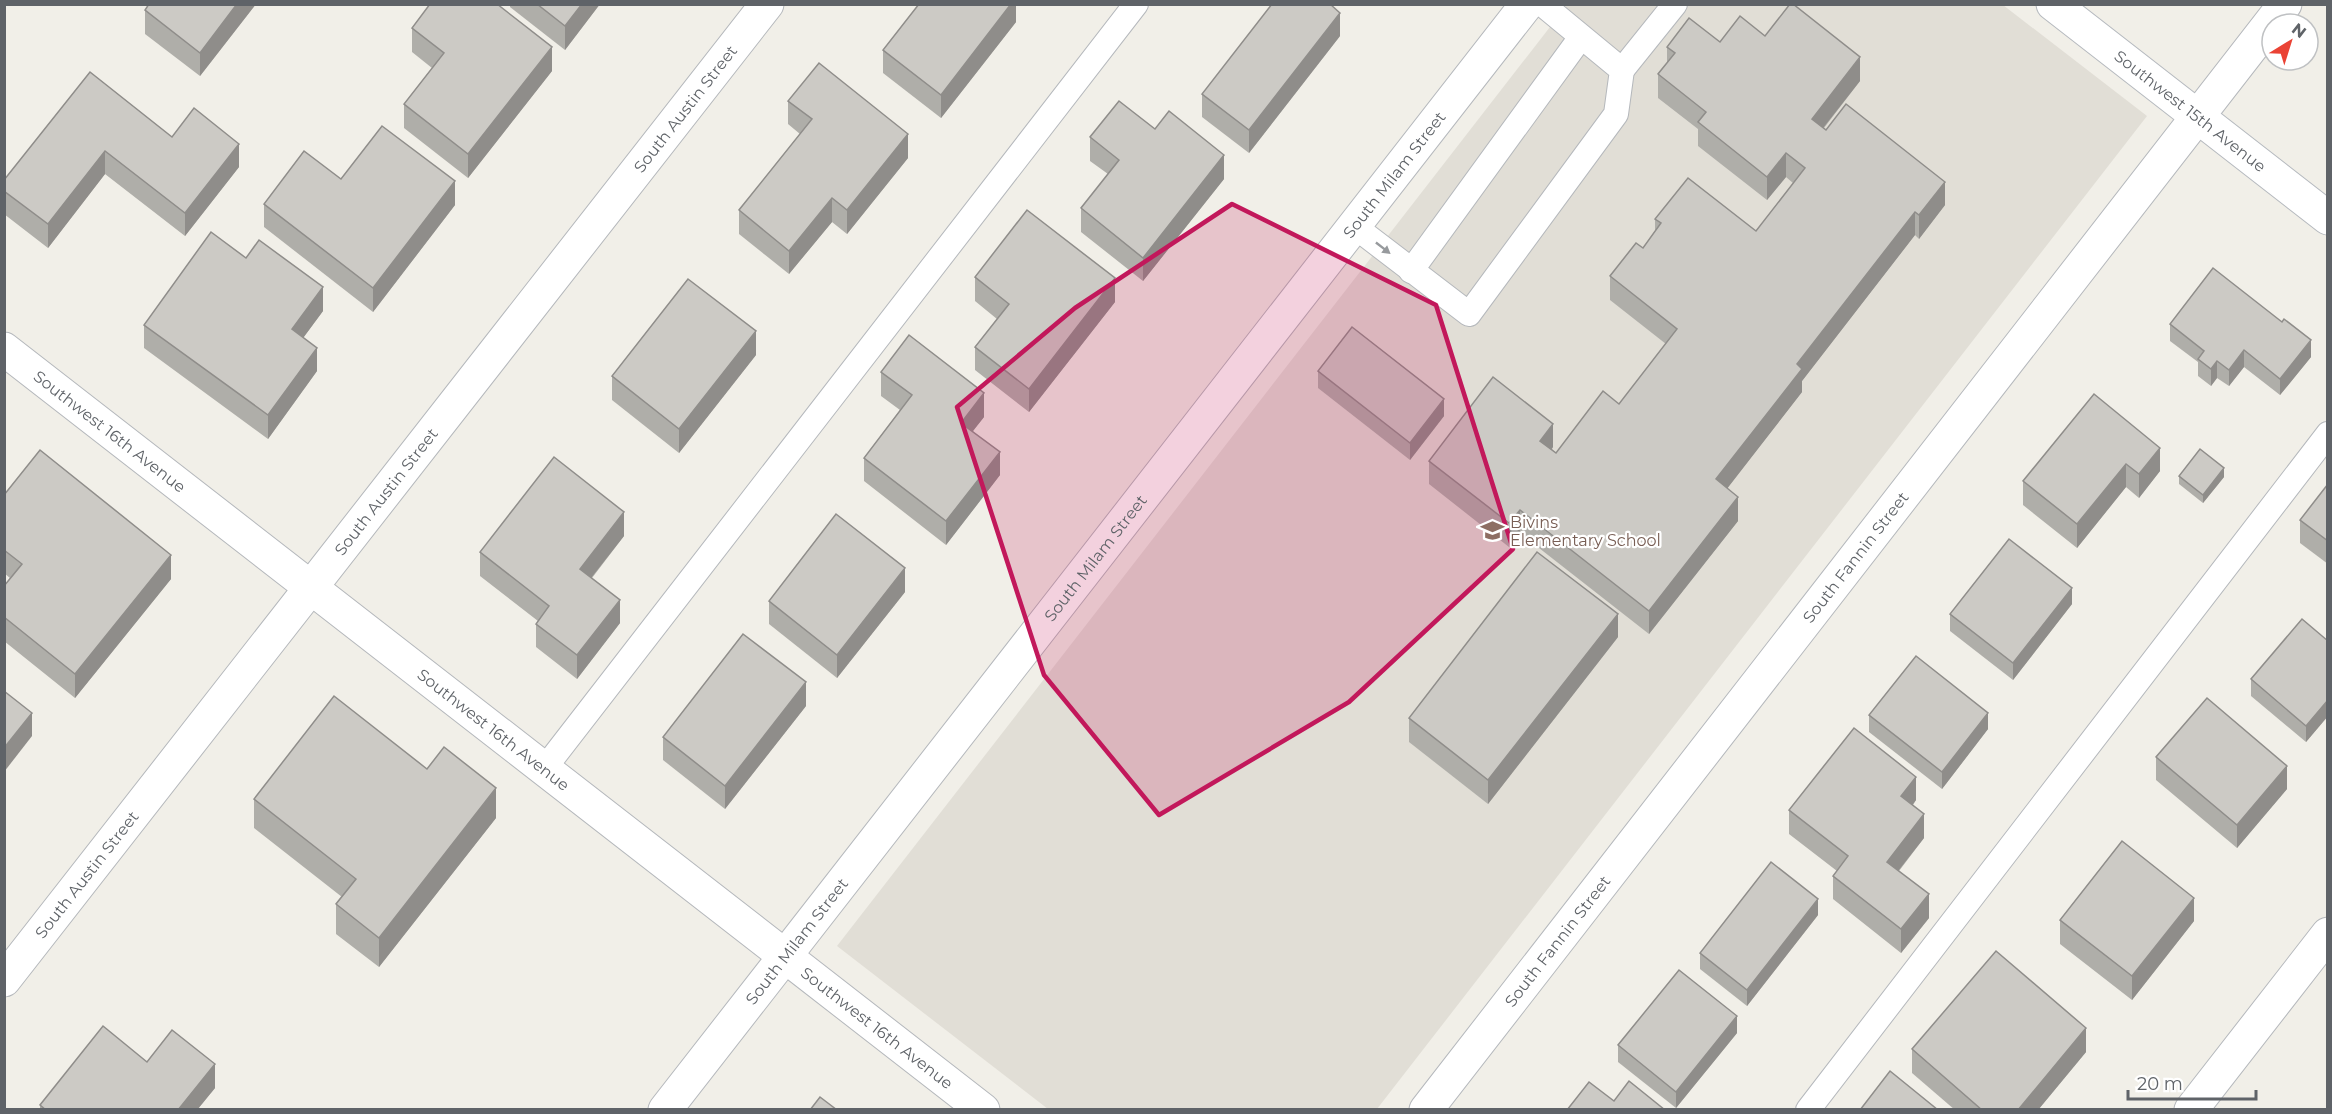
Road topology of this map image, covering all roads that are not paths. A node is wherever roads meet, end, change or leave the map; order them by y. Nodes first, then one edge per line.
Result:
1 (767, 4) edge
2 (1136, 4) edge
3 (1527, 4) edge
4 (1542, 4) edge
5 (1675, 4) edge
6 (2053, 4) edge
7 (2285, 4) edge
8 (1581, 37) junction
9 (1622, 70) junction
10 (2198, 117) junction
11 (2328, 218) edge
12 (1354, 226) junction
13 (1411, 270) junction
14 (4, 349) edge
15 (2328, 434) edge
16 (312, 588) junction
17 (544, 769) junction
18 (2328, 933) edge
19 (784, 956) junction
20 (4, 980) edge
21 (665, 1110) edge
22 (983, 1110) edge
23 (1426, 1110) edge
24 (1808, 1110) edge
25 (2191, 1110) edge

1 - 16 street, South Austin Street
2 - 17 lane
3 - 12 street, South Milam Street
4 - 8 lane
5 - 9 lane
6 - 10 street, Southwest 15th Avenue
7 - 10 street, South Fannin Street
8 - 9 lane
8 - 13 lane
9 - 13 lane
10 - 11 street, Southwest 15th Avenue
10 - 23 street, South Fannin Street
12 -> 13 lane
12 - 19 street, South Milam Street
14 - 16 street, Southwest 16th Avenue
15 - 24 lane
16 - 17 street, Southwest 16th Avenue
16 - 20 street, South Austin Street
17 - 19 street, Southwest 16th Avenue
18 - 25 street
19 - 21 street, South Milam Street
19 - 22 street, Southwest 16th Avenue

